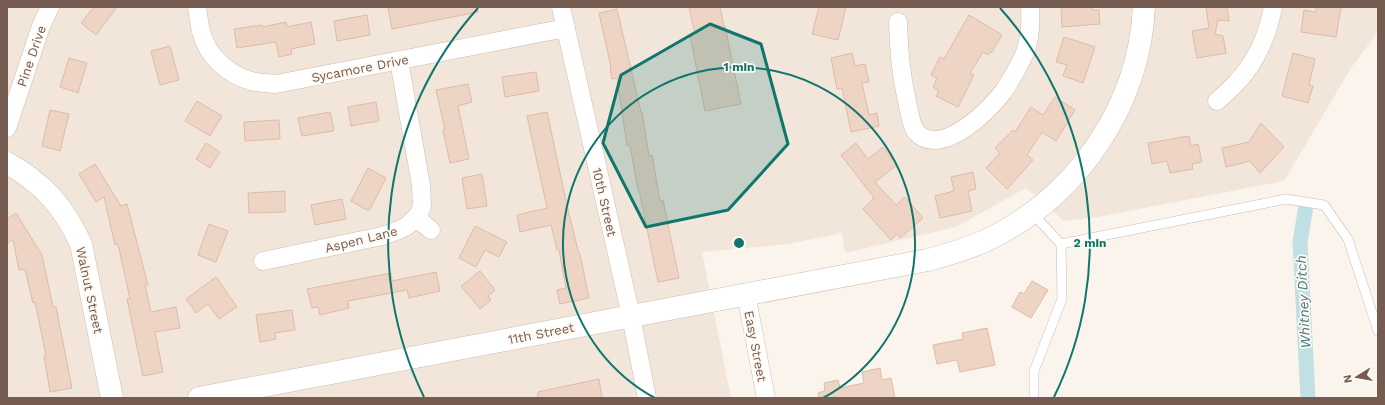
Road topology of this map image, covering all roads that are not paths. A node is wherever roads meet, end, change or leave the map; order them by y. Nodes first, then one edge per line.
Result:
1 (50, 7) edge
2 (197, 7) edge
3 (561, 7) edge
4 (1030, 7) edge
5 (1144, 7) edge
6 (1273, 7) edge
7 (898, 22) dead end
8 (566, 28) junction
9 (399, 60) junction
10 (1217, 101) dead end
11 (7, 128) edge
12 (7, 163) edge
13 (1032, 213) junction
14 (416, 218) junction
15 (431, 230) dead end
16 (1061, 244) junction
17 (263, 261) dead end
18 (746, 294) junction
19 (631, 316) junction
20 (1378, 331) edge
21 (112, 398) edge
22 (200, 398) edge
23 (647, 398) edge
24 (766, 398) edge
25 (1034, 398) edge

1 - 11 street, Pine Drive
2 - 9 street, Sycamore Drive
3 - 8 street, 10th Street
4 - 7 street
5 - 13 street, 11th Street
6 - 10 street
8 - 9 street, Sycamore Drive
8 - 19 street, 10th Street
9 - 14 street
12 - 21 street, Walnut Street
13 - 16 lane
13 - 18 street, 11th Street
14 - 15 street
14 - 17 street, Aspen Lane
16 - 20 lane
16 - 25 lane
18 - 19 street, 11th Street
18 - 24 street, Easy Street
19 - 22 street, 11th Street
19 - 23 street, 10th Street

